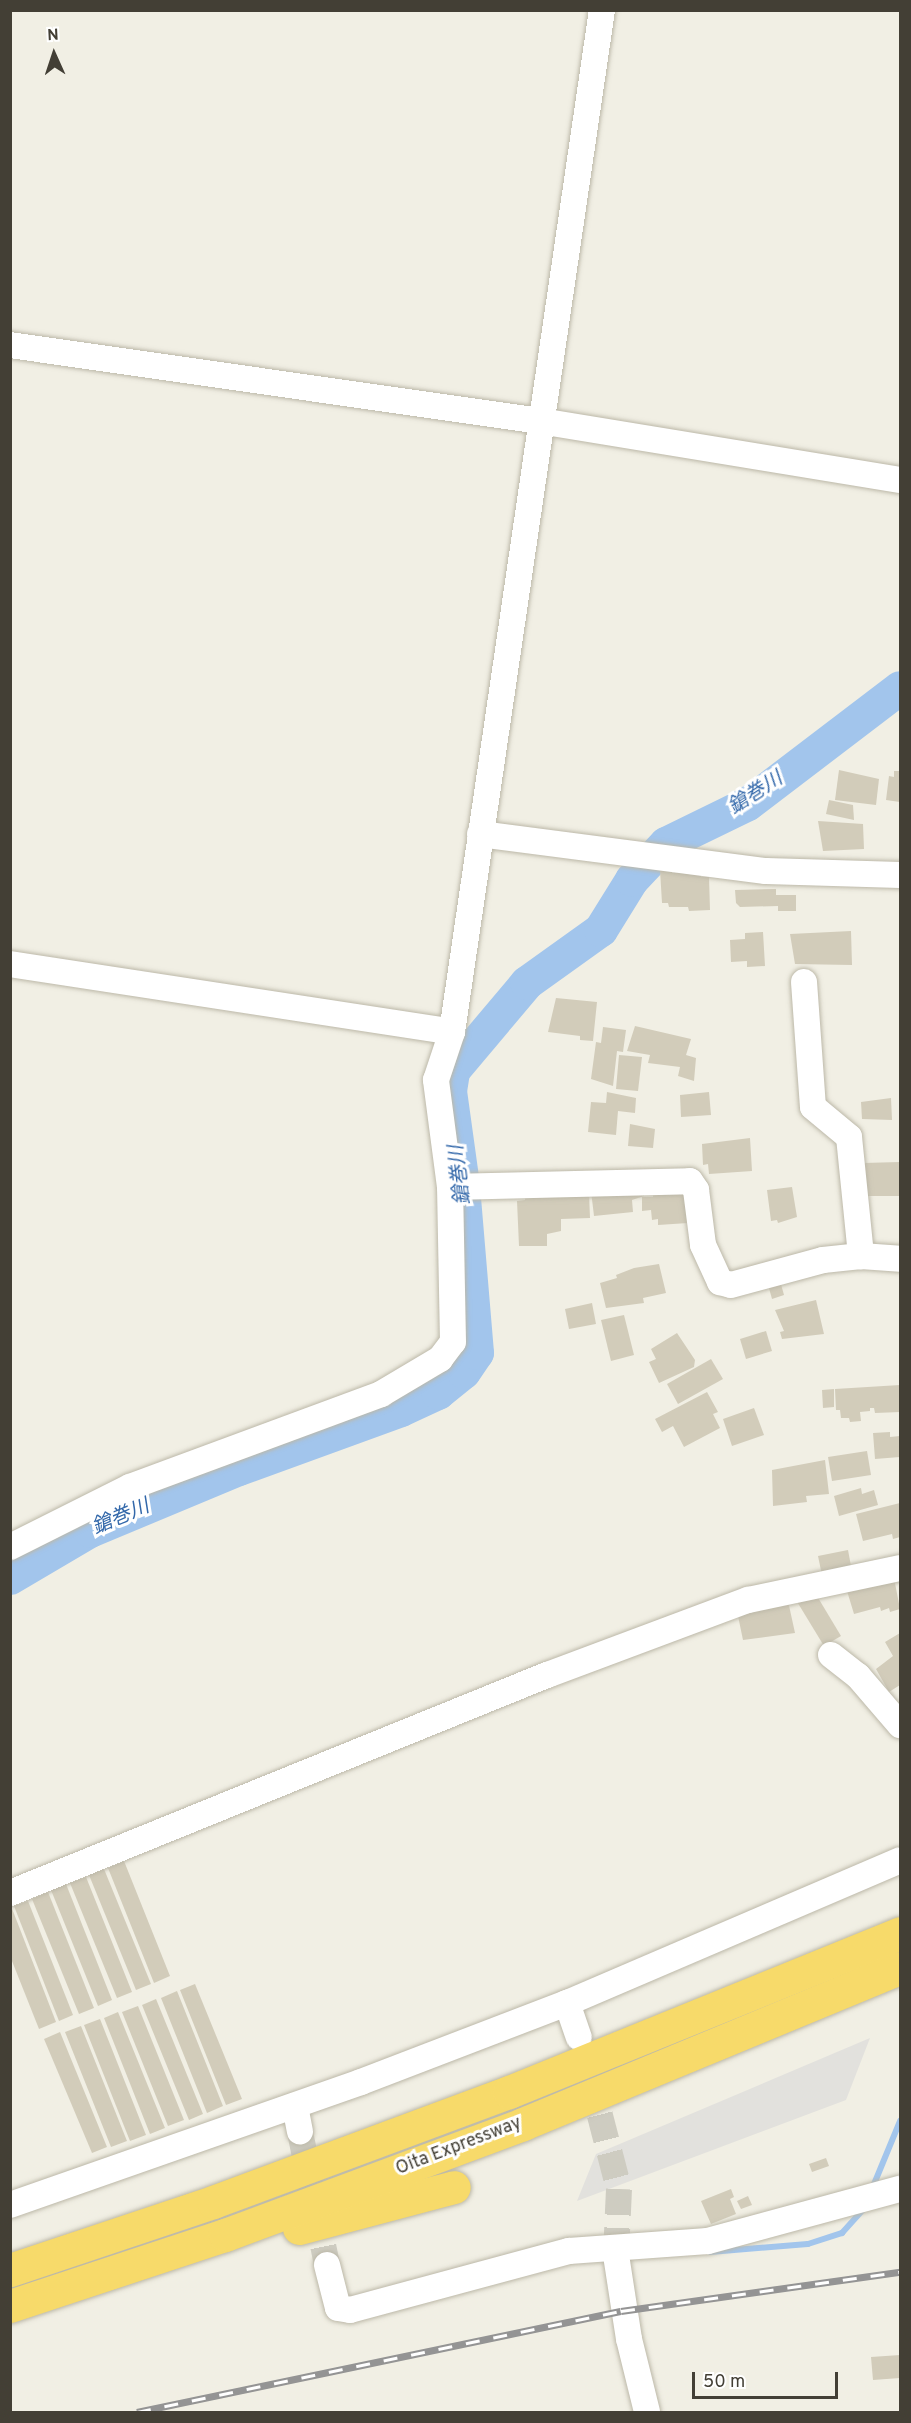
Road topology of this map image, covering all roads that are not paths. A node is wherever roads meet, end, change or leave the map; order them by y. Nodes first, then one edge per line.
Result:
1 (602, 10) edge
2 (10, 345) edge
3 (540, 421) junction
4 (900, 480) edge
5 (480, 834) junction
6 (900, 875) edge
7 (10, 964) edge
8 (804, 982) dead end
9 (452, 1032) junction
10 (450, 1187) junction
11 (861, 1256) junction
12 (900, 1259) edge
13 (10, 1547) edge
14 (900, 1568) edge
15 (831, 1655) dead end
16 (900, 1725) edge
17 (900, 1860) edge
18 (10, 1893) edge
19 (900, 1933) edge
20 (900, 1968) edge
21 (567, 2002) junction
22 (579, 2037) dead end
23 (295, 2106) junction
24 (300, 2132) tunnel mouth
25 (454, 2187) dead end
26 (900, 2189) edge
27 (10, 2205) edge
28 (616, 2256) tunnel mouth
29 (327, 2265) tunnel mouth
30 (10, 2270) edge
31 (10, 2306) edge
32 (647, 2412) edge

1 - 3 street
2 - 3 street
3 - 4 street
3 - 5 street
5 - 6 street
5 - 9 street
7 - 9 street
8 - 11 street
9 - 10 street
10 - 11 street
10 - 13 street
11 - 12 street
14 - 18 street
15 - 16 street
17 - 21 street
19 - 30 highway, Oita Expressway
20 - 31 highway, Oita Expressway
21 - 22 street
21 - 23 street
23 - 24 street
23 - 27 street
25 - 31 highway
26 - 29 street
28 - 32 street

